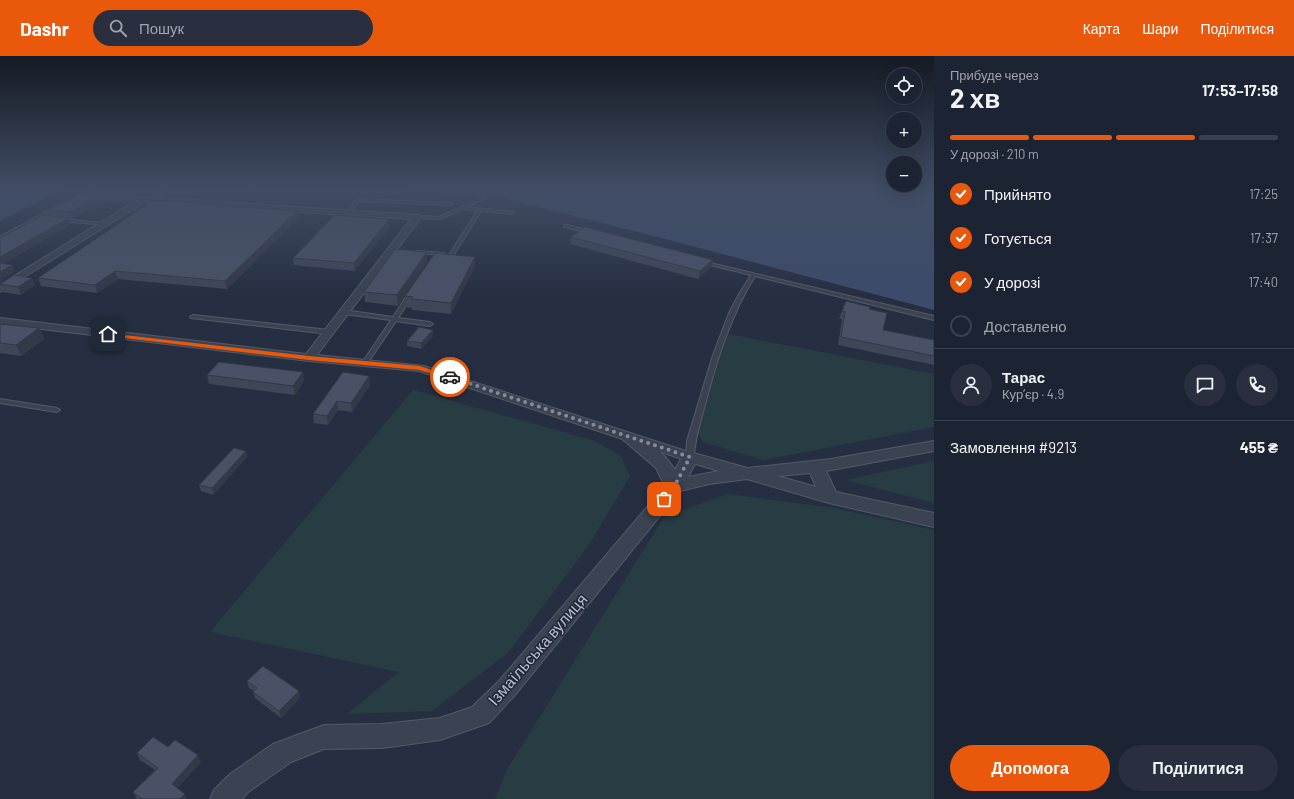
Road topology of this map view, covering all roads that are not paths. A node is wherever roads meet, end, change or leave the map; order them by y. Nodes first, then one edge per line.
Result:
1 (32, 225) edge
2 (103, 225) edge
3 (412, 225) edge
4 (472, 225) edge
5 (566, 226) dead end
6 (596, 233) edge
7 (0, 241) edge
8 (414, 252) edge
9 (436, 254) junction
10 (433, 259) edge
11 (701, 261) edge
12 (753, 275) junction
13 (415, 288) edge
14 (0, 289) edge
15 (344, 312) junction
16 (193, 317) dead end
17 (934, 318) edge
18 (393, 319) junction
19 (0, 321) edge
20 (430, 324) dead end
21 (329, 332) junction
22 (309, 358) junction
23 (365, 363) junction
24 (0, 401) edge
25 (58, 410) dead end
26 (629, 438) junction
27 (934, 446) edge
28 (690, 457) junction
29 (816, 467) junction
30 (742, 473) junction
31 (674, 487) junction
32 (829, 497) junction
33 (934, 520) edge
34 (223, 799) edge

1 - 7 street
2 - 14 street
3 - 15 street
4 - 9 lane
5 - 6 lane
8 - 9 lane
9 - 10 lane
11 - 12 lane
12 - 17 lane
12 - 28 lane
13 - 18 lane
15 - 18 lane
15 - 21 street
16 - 21 lane
18 - 20 lane
18 - 23 lane
19 - 22 street
21 - 22 street
22 - 23 street
23 - 26 street
24 - 25 lane
26 - 28 street
26 - 31 street
27 - 29 street
28 - 30 street
28 - 31 street, Ізмаїльська вулиця
29 - 30 street
29 - 32 street
30 - 31 street
30 - 32 street
31 - 34 street, Ізмаїльська вулиця
32 - 33 street

